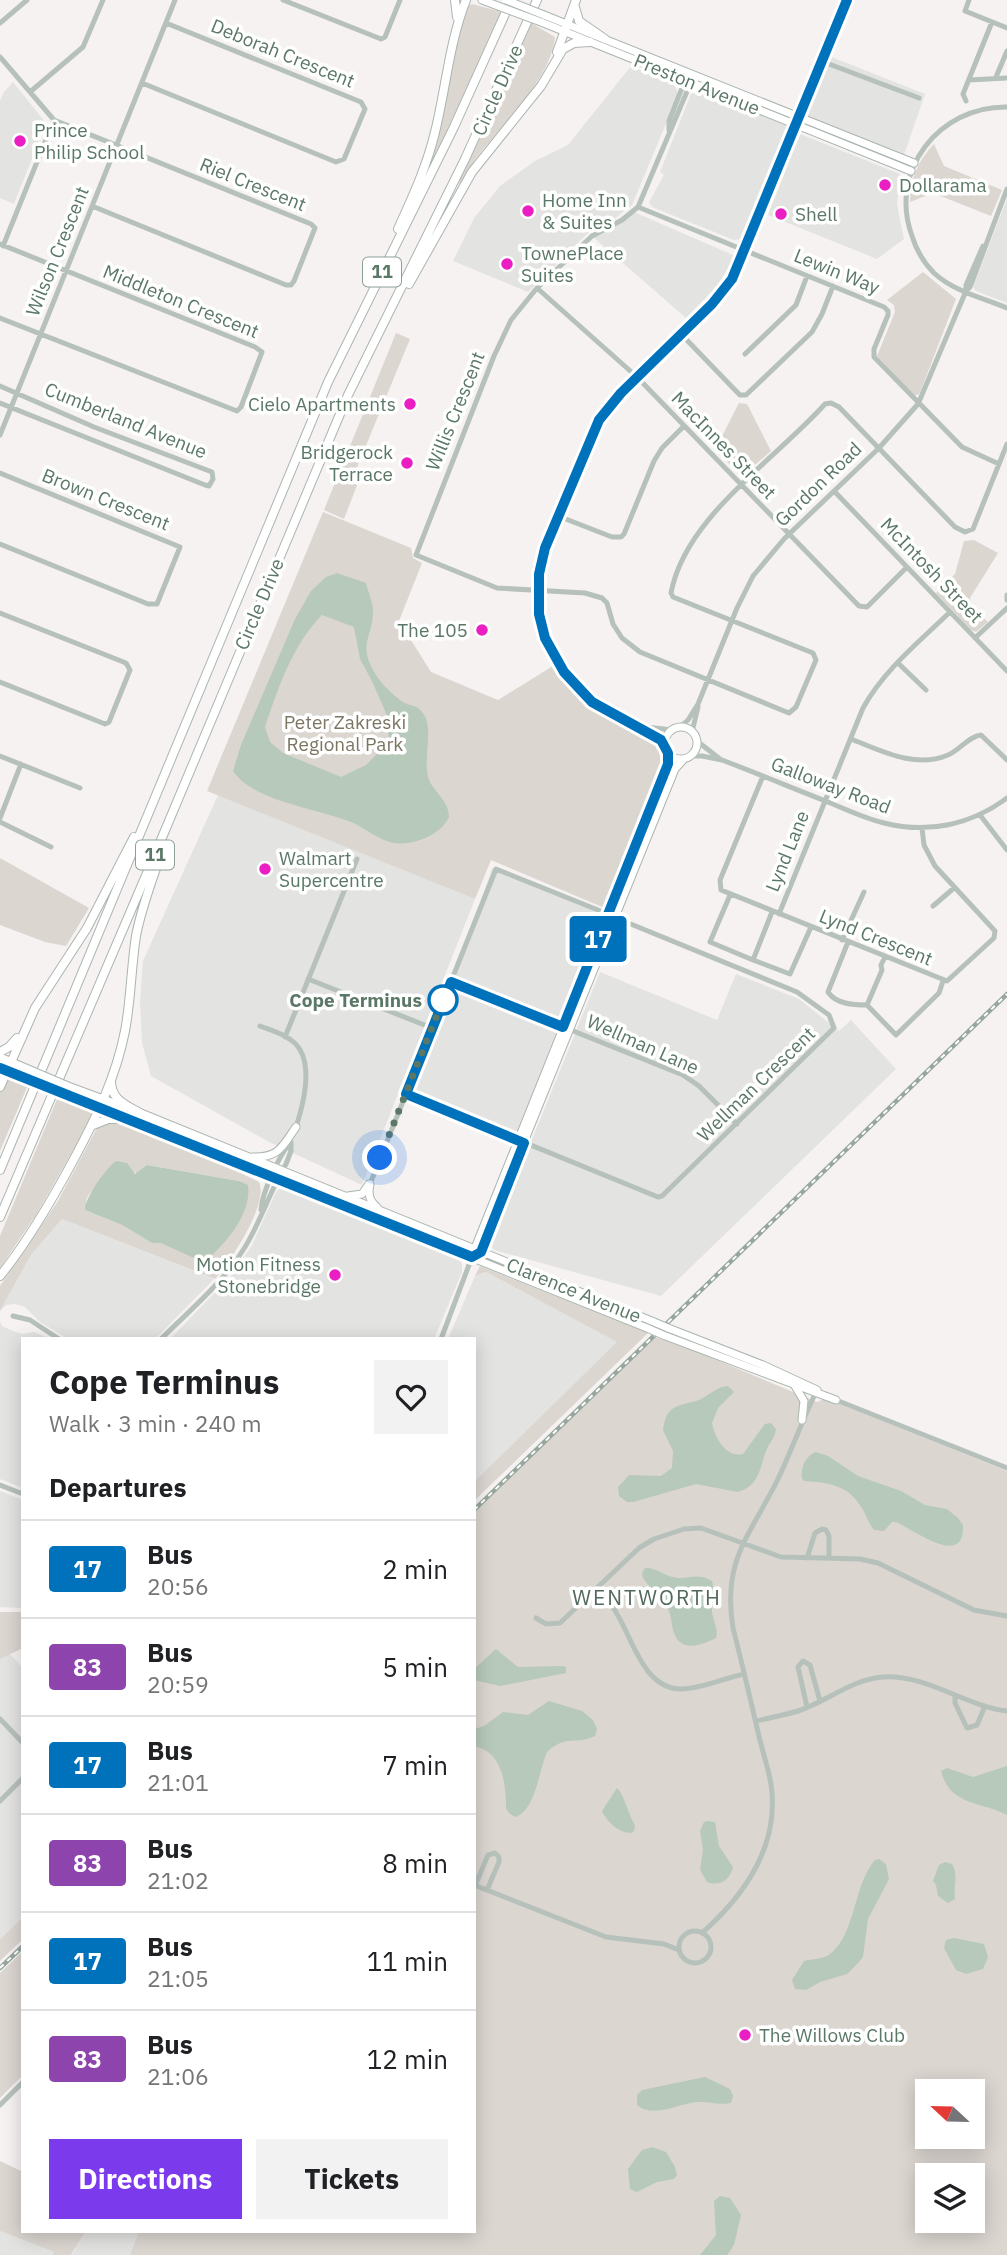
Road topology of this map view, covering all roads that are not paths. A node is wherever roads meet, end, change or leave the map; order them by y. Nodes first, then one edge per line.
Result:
1 (27, 0) edge
2 (103, 0) edge
3 (175, 0) edge
4 (284, 0) edge
5 (400, 0) edge
6 (454, 0) edge
7 (466, 0) edge
8 (482, 0) edge
9 (506, 0) edge
10 (511, 0) edge
11 (537, 0) edge
12 (847, 0) edge
13 (969, 0) edge
14 (576, 2) edge
15 (542, 18) junction
16 (992, 22) junction
17 (0, 23) edge
18 (166, 23) junction
19 (566, 28) junction
20 (1007, 28) edge
21 (455, 32) junction
22 (605, 38) junction
23 (590, 42) junction
24 (1007, 51) edge
25 (0, 57) edge
26 (821, 61) junction
27 (549, 71) junction
28 (690, 72) junction
29 (996, 77) junction
30 (1007, 78) edge
31 (970, 80) junction
32 (688, 81) junction
33 (142, 83) junction
34 (30, 92) junction
35 (919, 99) dead end
36 (966, 101) dead end
37 (1007, 107) edge
38 (54, 120) junction
39 (798, 120) junction
40 (116, 146) junction
41 (914, 163) junction
42 (911, 171) junction
43 (1007, 189) edge
44 (92, 206) junction
45 (638, 207) junction
46 (2, 245) edge
47 (745, 251) junction
48 (66, 271) junction
49 (807, 276) junction
50 (833, 286) junction
51 (537, 288) junction
52 (966, 291) junction
53 (1007, 308) edge
54 (0, 318) edge
55 (41, 334) junction
56 (681, 334) junction
57 (349, 340) junction
58 (372, 347) junction
59 (745, 354) dead end
60 (637, 377) junction
61 (0, 386) edge
62 (17, 393) junction
63 (0, 403) edge
64 (918, 404) junction
65 (10, 407) junction
66 (684, 426) junction
67 (0, 435) edge
68 (1007, 444) edge
69 (878, 448) junction
70 (999, 464) junction
71 (0, 473) edge
72 (644, 485) junction
73 (741, 485) junction
74 (653, 489) dead end
75 (834, 491) junction
76 (558, 516) junction
77 (789, 534) junction
78 (0, 544) edge
79 (907, 568) junction
80 (841, 587) junction
81 (538, 591) junction
82 (833, 594) dead end
83 (1007, 608) edge
84 (950, 612) junction
85 (0, 613) edge
86 (732, 620) junction
87 (975, 638) junction
88 (898, 663) junction
89 (1007, 671) edge
90 (708, 680) junction
91 (0, 682) edge
92 (926, 690) dead end
93 (698, 704) junction
94 (639, 726) junction
95 (676, 729) junction
96 (692, 732) junction
97 (851, 739) junction
98 (697, 741) junction
99 (667, 749) junction
100 (0, 756) edge
101 (688, 757) junction
102 (722, 760) junction
103 (1007, 760) edge
104 (21, 764) junction
105 (190, 768) junction
106 (763, 776) junction
107 (80, 788) dead end
108 (1007, 798) edge
109 (825, 800) junction
110 (980, 815) junction
111 (0, 820) edge
112 (145, 820) junction
113 (922, 828) junction
114 (51, 848) dead end
115 (1007, 850) edge
116 (357, 859) dead end
117 (954, 888) junction
118 (864, 892) dead end
119 (730, 895) junction
120 (933, 905) dead end
121 (772, 912) junction
122 (608, 914) junction
123 (779, 914) junction
124 (617, 918) junction
125 (811, 927) junction
126 (845, 941) junction
127 (884, 957) junction
128 (753, 960) junction
129 (308, 979) junction
130 (943, 981) junction
131 (451, 982) junction
132 (867, 1005) junction
133 (28, 1024) junction
134 (260, 1026) dead end
135 (432, 1028) junction
136 (566, 1028) junction
137 (285, 1037) junction
138 (0, 1054) edge
139 (10, 1061) junction
140 (3, 1070) edge
141 (112, 1076) junction
142 (0, 1087) edge
143 (406, 1094) junction
144 (104, 1099) junction
145 (100, 1109) junction
146 (140, 1112) junction
147 (123, 1119) junction
148 (737, 1124) junction
149 (93, 1125) junction
150 (296, 1127) junction
151 (520, 1141) junction
152 (246, 1157) junction
153 (0, 1170) edge
154 (277, 1174) junction
155 (370, 1184) junction
156 (342, 1196) junction
157 (382, 1213) junction
158 (0, 1217) edge
159 (475, 1253) junction
160 (0, 1276) edge
161 (13, 1315) dead end
162 (665, 1331) junction
163 (56, 1337) edge
164 (163, 1337) edge
165 (442, 1337) edge
166 (795, 1386) junction
167 (814, 1390) junction
168 (836, 1400) joint
169 (801, 1422) junction
170 (1007, 1468) edge
171 (0, 1485) edge
172 (21, 1493) edge
173 (742, 1543) junction
174 (807, 1558) junction
175 (830, 1558) junction
176 (596, 1589) junction
177 (1007, 1616) edge
178 (536, 1618) dead end
179 (744, 1674) junction
180 (954, 1695) junction
181 (820, 1701) junction
182 (985, 1706) junction
183 (807, 1707) junction
184 (1007, 1711) edge
185 (0, 1719) edge
186 (756, 1721) junction
187 (21, 1741) edge
188 (21, 1780) edge
189 (0, 1801) edge
190 (476, 1884) edge
191 (476, 1886) edge
192 (487, 1890) junction
193 (719, 1918) junction
194 (702, 1933) junction
195 (681, 1940) junction
196 (709, 1940) junction
197 (664, 1944) junction
198 (679, 1950) junction
199 (21, 2084) edge
200 (0, 2105) edge

1 - 17 street
2 - 34 street
3 - 18 street, Wilson Crescent
4 - 5 street
6 - 21 highway
7 - 21 highway
8 - 15 main road, Preston Avenue, bridge
9 - 15 main road, Preston Avenue, bridge
10 - 57 highway, Circle Drive / 11
11 - 58 highway, Circle Drive / 11
12 - 26 street
13 - 16 street
14 - 19 highway
14 - 22 highway
15 - 19 main road, Preston Avenue
16 - 20 street
16 - 31 street
18 - 33 street, Wilson Crescent
18 - 33 street, Deborah Crescent
19 - 22 main road, Preston Avenue
19 - 23 main road, Preston Avenue
19 - 27 highway
21 - 57 highway
22 - 28 main road, Preston Avenue
23 - 27 highway
23 - 32 main road, Preston Avenue
24 - 29 street
25 - 34 street
26 - 35 street
26 - 39 street
27 - 58 highway
28 - 32 street
28 - 39 main road, Preston Avenue
29 - 30 street
29 - 31 street
31 - 36 street
32 - 39 main road, Preston Avenue
32 - 45 street
33 - 40 street, Wilson Crescent
34 - 38 street
37 - 41 street
38 - 40 street
38 - 46 street
39 - 41 main road, Preston Avenue
39 - 42 main road, Preston Avenue
39 - 47 street
40 - 44 street, Wilson Crescent
40 - 44 street, Riel Crescent
41 - 42 street
42 - 52 street
43 - 52 street, Gordon Road
44 - 48 street, Wilson Crescent
45 - 47 street
45 - 51 street, Willis Crescent
46 - 48 street
47 - 49 street, Lewin Way
47 - 56 street
48 - 55 street, Wilson Crescent
48 - 55 street, Middleton Crescent
49 - 50 street, Lewin Way
49 - 59 street
50 - 56 street
50 - 64 street, Lewin Way
51 - 60 street, MacInnes Street
51 - 81 street, Willis Crescent
52 - 53 street
52 - 64 street, Gordon Road
54 - 55 street
55 - 62 street, Wilson Crescent
56 - 60 street
57 - 112 highway, Circle Drive / 11
58 - 105 highway, Circle Drive / 11
60 - 66 street, MacInnes Street
60 - 76 street
61 - 62 street, Cumberland Avenue
62 - 65 street, Wilson Crescent
62 - 65 street, Cumberland Avenue
63 - 65 street, Cumberland Avenue
64 - 69 street, Gordon Road
64 - 70 street
65 - 67 street, Wilson Crescent
66 - 72 street
66 - 73 street, MacInnes Street
68 - 70 street
69 - 70 street
69 - 73 street
69 - 75 street, Gordon Road
71 - 78 street, Brown Crescent
72 - 74 street
72 - 76 street
73 - 77 street, MacInnes Street
73 - 86 street
75 - 77 street, Gordon Road
75 - 79 street, McIntosh Street
76 - 81 street
77 - 80 street, MacInnes Street
77 - 86 street, Gordon Road
79 - 80 street, MacInnes Street
79 - 84 street, McIntosh Street
80 - 82 street
81 - 90 street
81 - 94 street
83 - 87 street
84 - 87 street, McIntosh Street
84 - 88 street, Lynd Lane
85 - 91 street
86 - 90 street, Gordon Road
86 - 90 street
87 - 89 street, McIntosh Street
88 - 92 street
88 - 97 street, Lynd Lane
90 - 93 street, Gordon Road
93 - 95 street, Gordon Road
93 - 96 street, Gordon Road
94 - 95 street
94 - 99 street
95 - 96 main road
95 - 99 main road
96 - 98 main road
97 - 103 street
97 - 109 street, Lynd Lane
98 - 101 main road
98 - 102 street, Galloway Road
99 - 101 main road
99 - 122 main road
100 - 104 street
101 - 102 street, Galloway Road
101 - 124 main road
102 - 106 street, Galloway Road
104 - 107 street
104 - 111 street
105 - 141 highway
105 - 158 highway, Circle Drive / 11
106 - 109 street, Galloway Road
106 - 119 street
108 - 110 street, Galloway Road
109 - 113 street, Galloway Road
109 - 123 street, Lynd Lane
110 - 113 street, Galloway Road
110 - 115 street
111 - 114 street
112 - 133 highway
112 - 153 highway, Circle Drive / 11
113 - 117 street, Lynd Crescent
116 - 129 street
117 - 120 street
117 - 130 street, Lynd Crescent
118 - 126 street
119 - 121 street, Lynd Crescent
119 - 128 street
121 - 123 street, Lynd Crescent
121 - 128 street
122 - 131 street
122 - 136 main road
123 - 125 street, Lynd Crescent
124 - 136 main road
124 - 148 street, Wellman Crescent
125 - 126 street, Lynd Crescent
125 - 128 street
126 - 127 street, Lynd Crescent
126 - 132 street
127 - 130 street, Lynd Crescent
127 - 132 street
129 - 135 street
129 - 137 street
130 - 132 street
131 - 135 street
131 - 136 street, Wellman Lane
133 - 138 highway
133 - 139 highway
134 - 137 street
135 - 143 street
136 - 148 street, Wellman Lane
136 - 151 main road
137 - 150 street
138 - 139 main road, Clarence Avenue
139 - 140 highway
139 - 144 main road, Clarence Avenue, bridge
140 - 142 highway
140 - 145 main road, Clarence Avenue, bridge
141 - 144 highway
141 - 146 highway
143 - 151 street
143 - 155 street
144 - 145 highway
144 - 146 main road, Clarence Avenue
145 - 147 main road, Clarence Avenue
145 - 149 highway
146 - 152 main road, Clarence Avenue
147 - 149 highway
147 - 154 main road, Clarence Avenue
148 - 151 street, Wellman Crescent
149 - 160 highway
150 - 152 main road
150 - 154 street
151 - 159 main road
152 - 154 main road, Clarence Avenue
154 - 156 main road, Clarence Avenue
154 - 159 main road, Clarence Avenue
154 - 164 street
155 - 156 main road
155 - 157 main road
156 - 157 main road, Clarence Avenue
157 - 159 main road, Clarence Avenue
159 - 162 main road, Clarence Avenue, bridge
159 - 165 street
161 - 163 street
162 - 166 main road, Clarence Avenue
162 - 167 main road, Clarence Avenue
166 - 167 main road, Clarence Avenue
166 - 169 main road
167 - 168 main road, Clarence Avenue
167 - 169 street
168 - 170 street, Clarence Avenue
169 - 173 street
171 - 172 street
173 - 174 street
173 - 176 street
173 - 179 street
174 - 175 street
174 - 175 street
175 - 177 street
176 - 178 street
176 - 179 street
179 - 186 street
180 - 181 street
180 - 182 street
180 - 182 street
181 - 183 street
181 - 183 street
182 - 184 street
183 - 186 street
185 - 187 street
186 - 193 street
188 - 189 street
190 - 192 street
191 - 192 street
192 - 197 street
193 - 194 street
193 - 196 street
194 - 195 street
194 - 196 street
195 - 197 street
195 - 198 street
196 - 198 street
197 - 198 street
199 - 200 street

